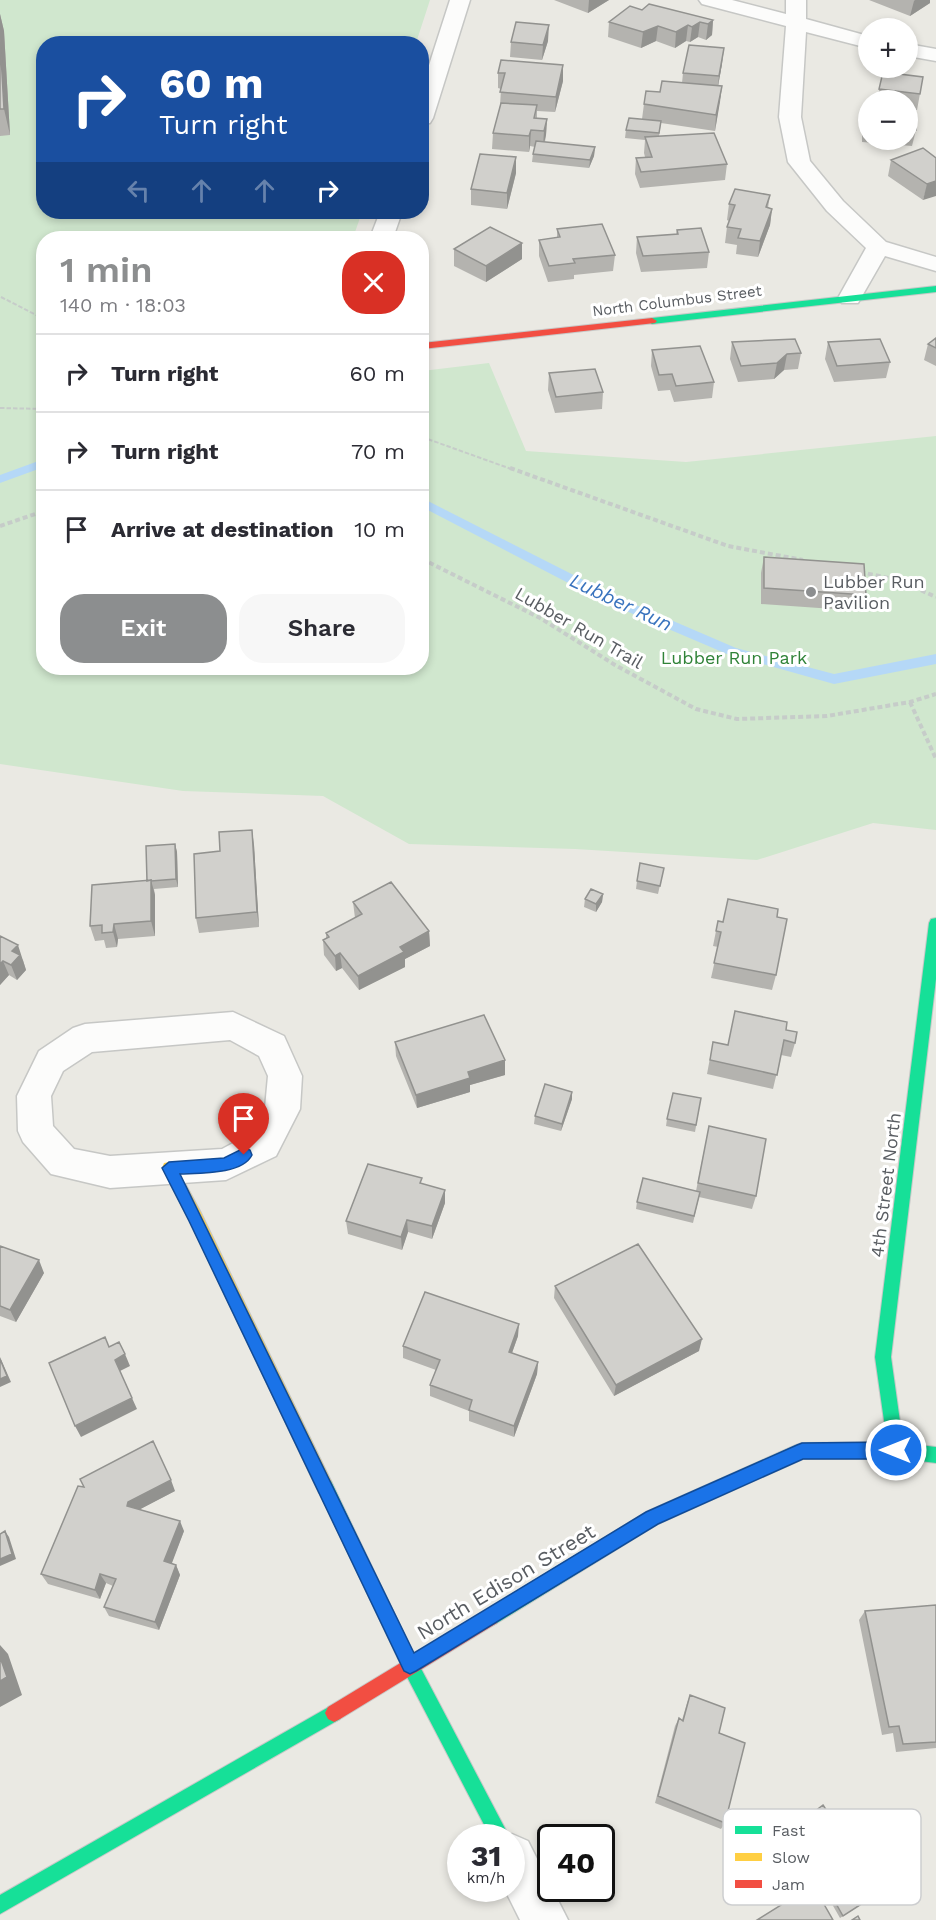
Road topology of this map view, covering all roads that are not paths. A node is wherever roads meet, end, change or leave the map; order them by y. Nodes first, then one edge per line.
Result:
1 (460, 0) edge
2 (709, 0) edge
3 (795, 0) edge
4 (796, 23) junction
5 (858, 39) edge
6 (918, 52) edge
7 (936, 55) edge
8 (429, 96) edge
9 (878, 247) junction
10 (936, 264) edge
11 (936, 289) edge
12 (850, 298) junction
13 (429, 345) edge
14 (936, 923) edge
15 (169, 1168) junction
16 (896, 1450) junction
17 (936, 1455) edge
18 (410, 1665) junction
19 (494, 1824) edge
20 (525, 1882) edge
21 (0, 1905) edge
22 (545, 1920) edge

1 - 8 street
2 - 4 street
3 - 4 street
4 - 5 street
4 - 9 street
6 - 7 street
9 - 10 street
9 - 12 street
11 - 12 street, North Columbus Street
12 - 13 street, North Columbus Street
14 - 16 street, 4th Street North
15 - 15 street
15 - 18 street
16 - 17 street, North Edison Street
16 - 18 street, North Edison Street
18 - 19 street
18 - 21 street, North Edison Street
20 - 22 street

